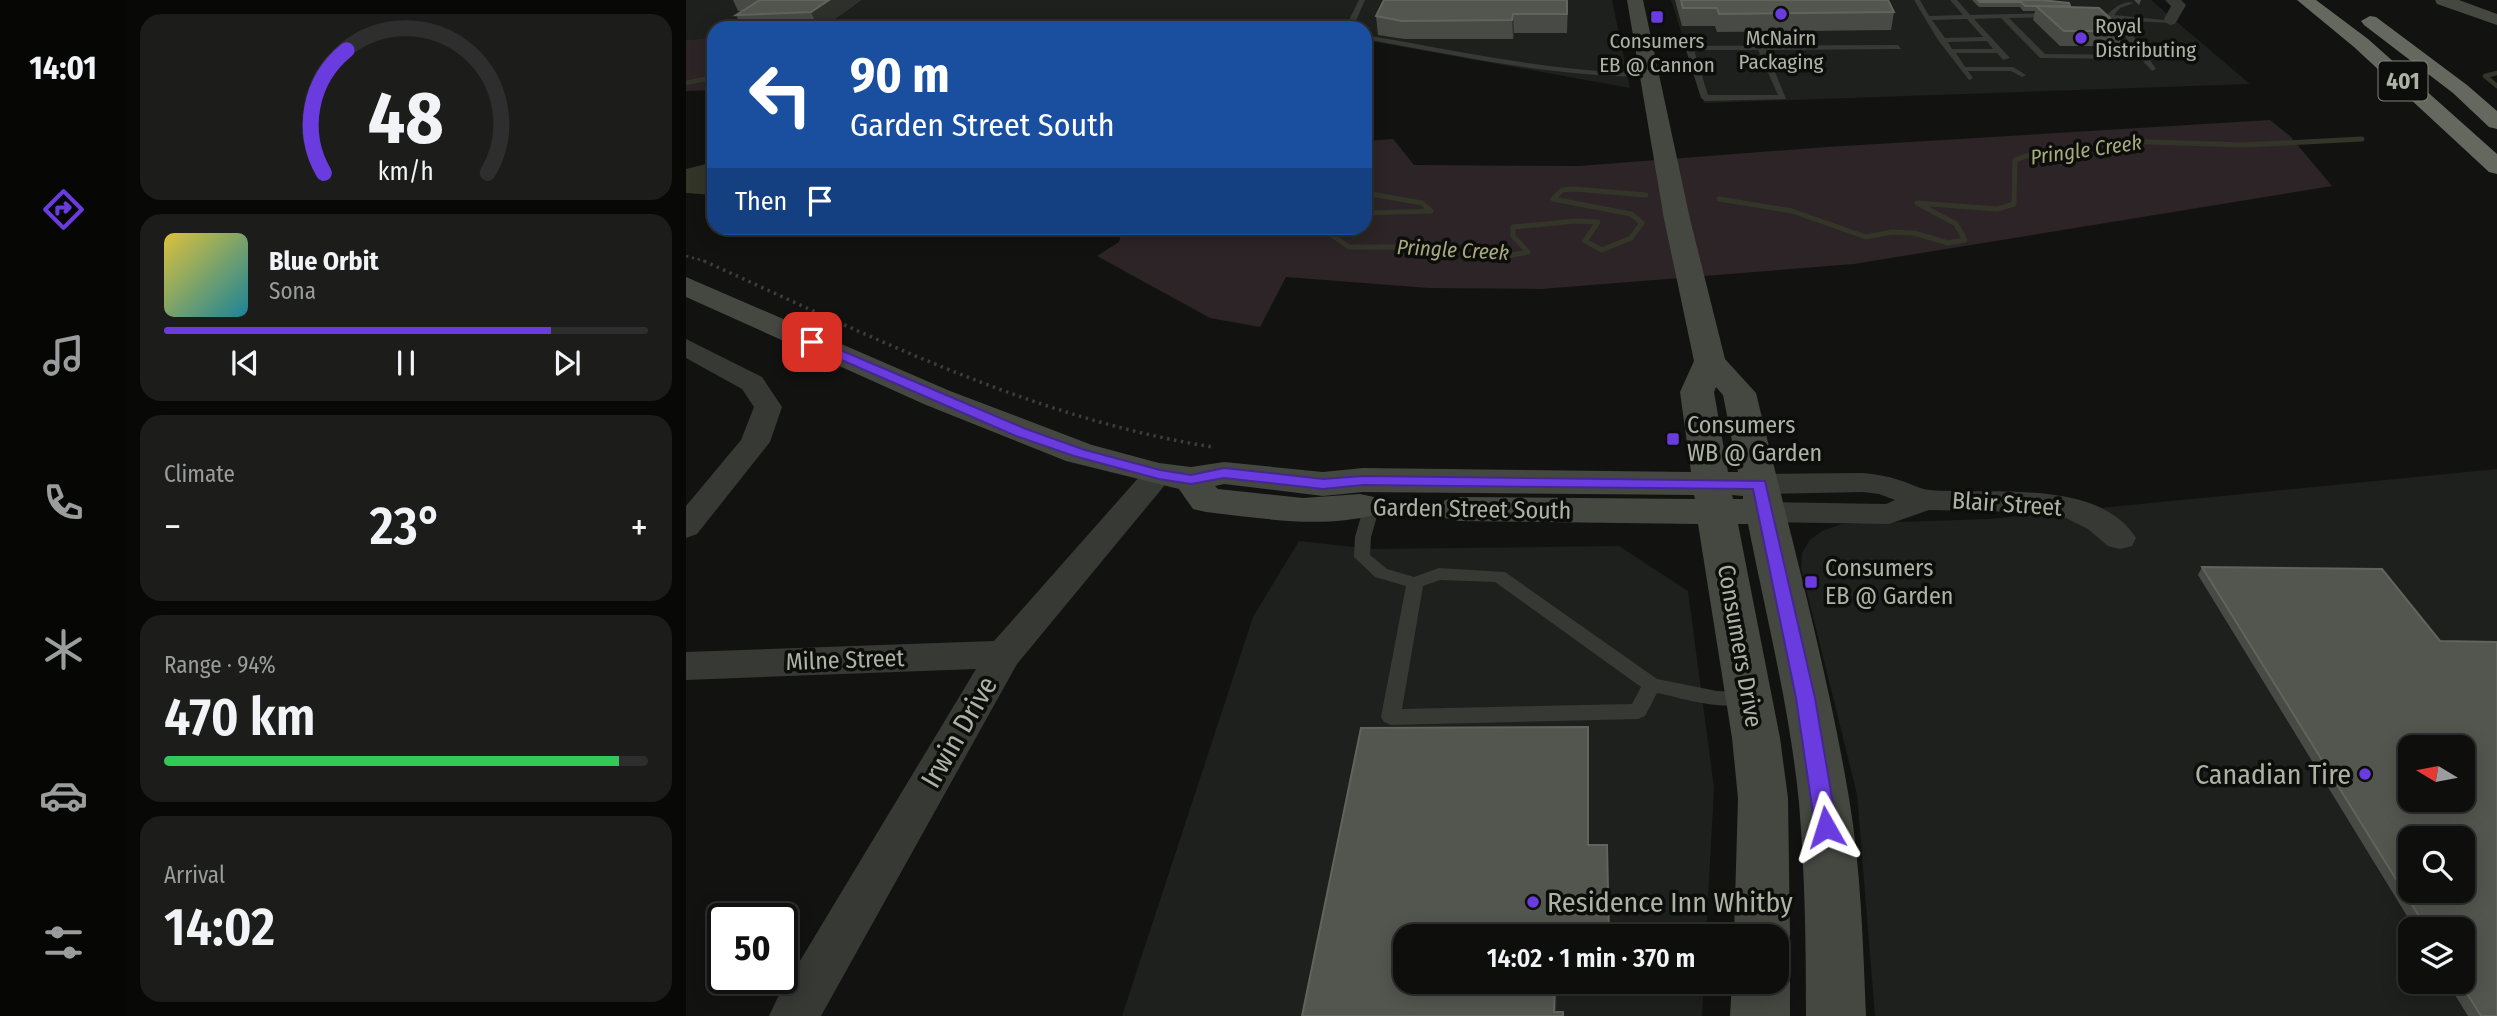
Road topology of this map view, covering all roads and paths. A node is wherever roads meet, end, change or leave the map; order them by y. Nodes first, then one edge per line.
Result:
1 (1362, 0) edge
2 (1635, 0) edge
3 (1917, 0) edge
4 (1953, 0) edge
5 (2172, 0) edge
6 (2305, 0) edge
7 (2443, 0) edge
8 (2132, 1) edge
9 (2351, 7) dead end
10 (2065, 15) edge
11 (2003, 16) junction
12 (2078, 16) edge
13 (1970, 17) junction
14 (1927, 18) junction
15 (2108, 18) junction
16 (2497, 20) edge
17 (1352, 21) edge
18 (2170, 21) joint
19 (1372, 38) edge
20 (1990, 39) junction
21 (1942, 40) junction
22 (1898, 47) dead end
23 (1644, 48) junction
24 (1689, 48) junction
25 (1760, 48) junction
26 (1950, 51) junction
27 (2143, 57) junction
28 (1963, 69) junction
29 (2152, 69) dead end
30 (1650, 75) junction
31 (2022, 75) dead end
32 (1969, 78) dead end
33 (2497, 122) edge
34 (2497, 167) edge
35 (686, 256) edge
36 (686, 286) edge
37 (686, 347) edge
38 (1710, 360) junction
39 (1225, 450) dead end
40 (1175, 477) junction
41 (1714, 498) junction
42 (1762, 498) junction
43 (1372, 506) junction
44 (686, 527) edge
45 (2120, 538) dead end
46 (1415, 583) junction
47 (1004, 654) junction
48 (686, 667) edge
49 (1652, 685) junction
50 (1750, 697) junction
51 (1762, 924) edge
52 (1761, 994) edge
53 (794, 1016) edge
54 (1760, 1016) edge
55 (1836, 1016) edge

1 - 17 lane
2 - 23 main road, Consumers Drive
3 - 14 lane
4 - 13 lane
5 - 18 street
6 - 34 highway, 401
7 - 16 main road
8 - 15 lane
9 - 33 highway, 401
10 - 11 lane
11 - 13 lane
11 - 27 lane
12 - 15 lane
13 - 14 lane
13 - 20 lane
14 - 21 lane
15 - 18 lane
15 - 27 lane
19 - 30 lane
20 - 21 lane
20 - 26 lane
21 - 26 lane
22 - 25 lane
23 - 24 lane
23 - 30 main road, Consumers Drive
24 - 25 lane
24 - 25 lane
26 - 28 lane
27 - 29 lane
28 - 31 lane
28 - 32 lane
30 - 38 main road, Consumers Drive
35 - 39 path
36 - 40 main road, Garden Street South
37 - 44 street
38 - 41 main road, Consumers Drive
38 - 42 main road, Consumers Drive
40 - 41 main road, Garden Street South
40 - 43 main road, Garden Street South
40 - 47 street, Irwin Drive
41 - 42 main road, Garden Street South
41 - 43 main road, Garden Street South
41 - 50 main road, Consumers Drive
42 - 45 street, Blair Street
42 - 55 main road, Consumers Drive
43 - 46 lane
46 - 49 lane
46 - 49 lane
47 - 48 street, Milne Street
47 - 53 street, Irwin Drive
49 - 50 lane
50 - 51 main road, Consumers Drive
52 - 54 main road

